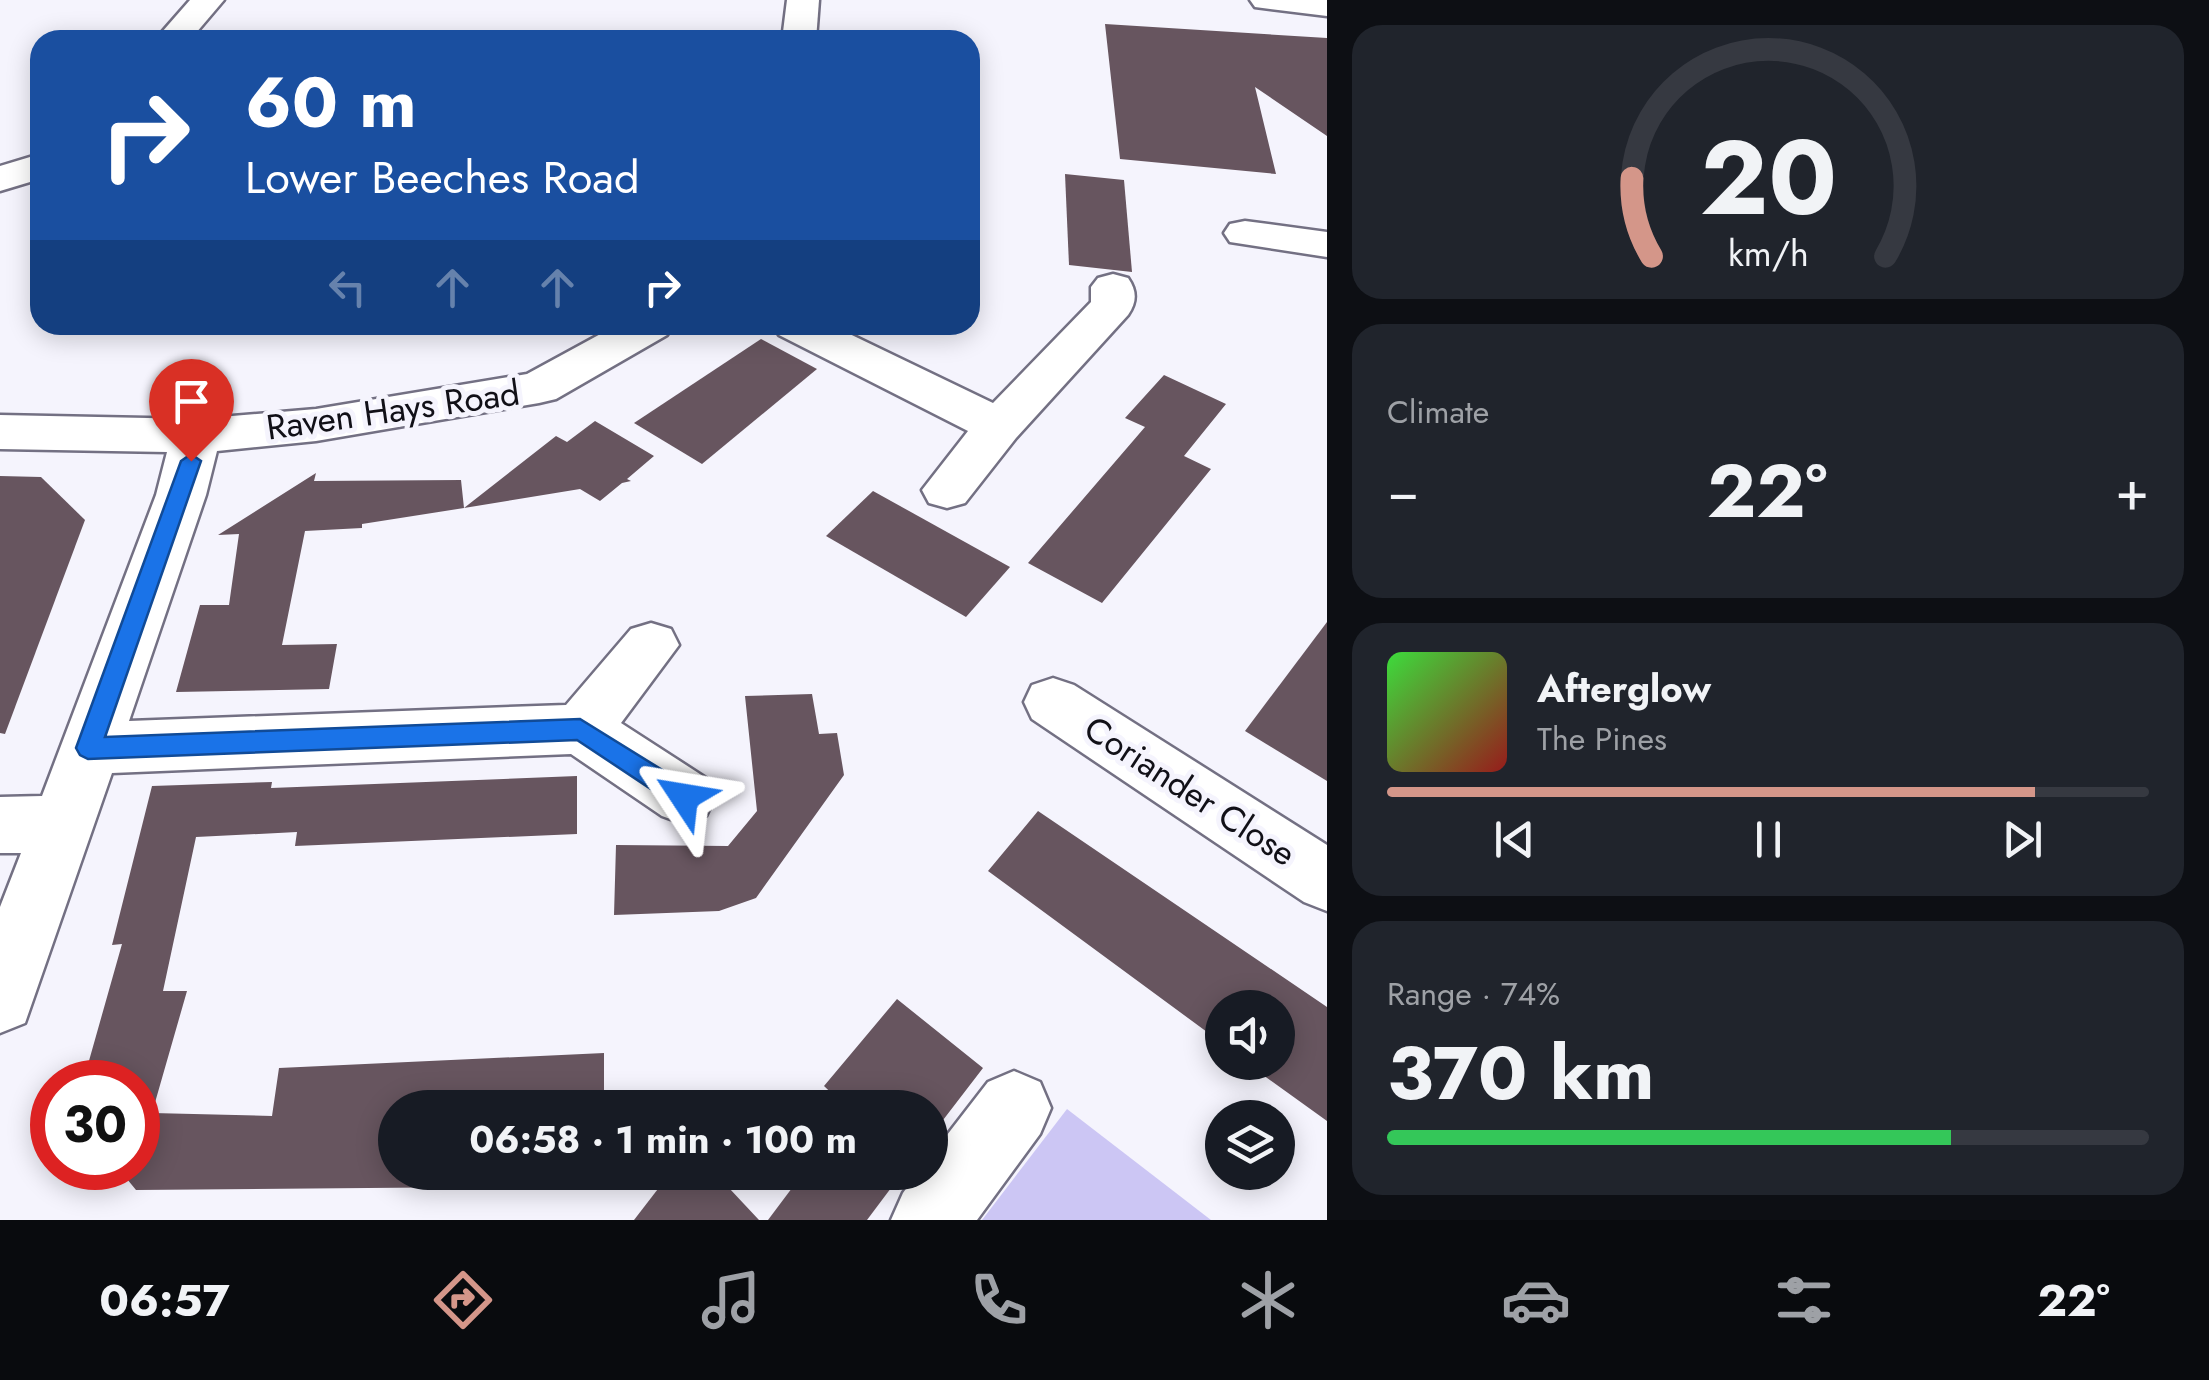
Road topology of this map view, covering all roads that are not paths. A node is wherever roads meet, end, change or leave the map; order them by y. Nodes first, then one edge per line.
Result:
1 (208, 0) edge
2 (803, 0) edge
3 (1266, 0) edge
4 (1326, 6) edge
5 (181, 30) edge
6 (800, 30) edge
7 (30, 169) edge
8 (0, 178) edge
9 (1245, 233) dead end
10 (1326, 244) edge
11 (1113, 286) dead end
12 (632, 335) edge
13 (815, 335) edge
14 (999, 426) junction
15 (0, 432) edge
16 (196, 436) junction
17 (947, 490) dead end
18 (650, 645) dead end
19 (1053, 702) dead end
20 (580, 729) junction
21 (88, 748) junction
22 (684, 797) dead end
23 (0, 824) edge
24 (62, 824) junction
25 (1326, 881) edge
26 (0, 999) edge
27 (1014, 1108) dead end
28 (930, 1220) edge

1 - 5 street
2 - 6 street
3 - 4 street
7 - 8 street
9 - 10 street
11 - 14 street
12 - 16 street, Raven Hays Road
13 - 14 street
14 - 17 street
15 - 16 street, Raven Hays Road
16 - 21 street
18 - 20 street
19 - 25 street, Coriander Close
20 - 21 street
20 - 22 street
21 - 24 street
23 - 24 street
24 - 26 street
27 - 28 street

